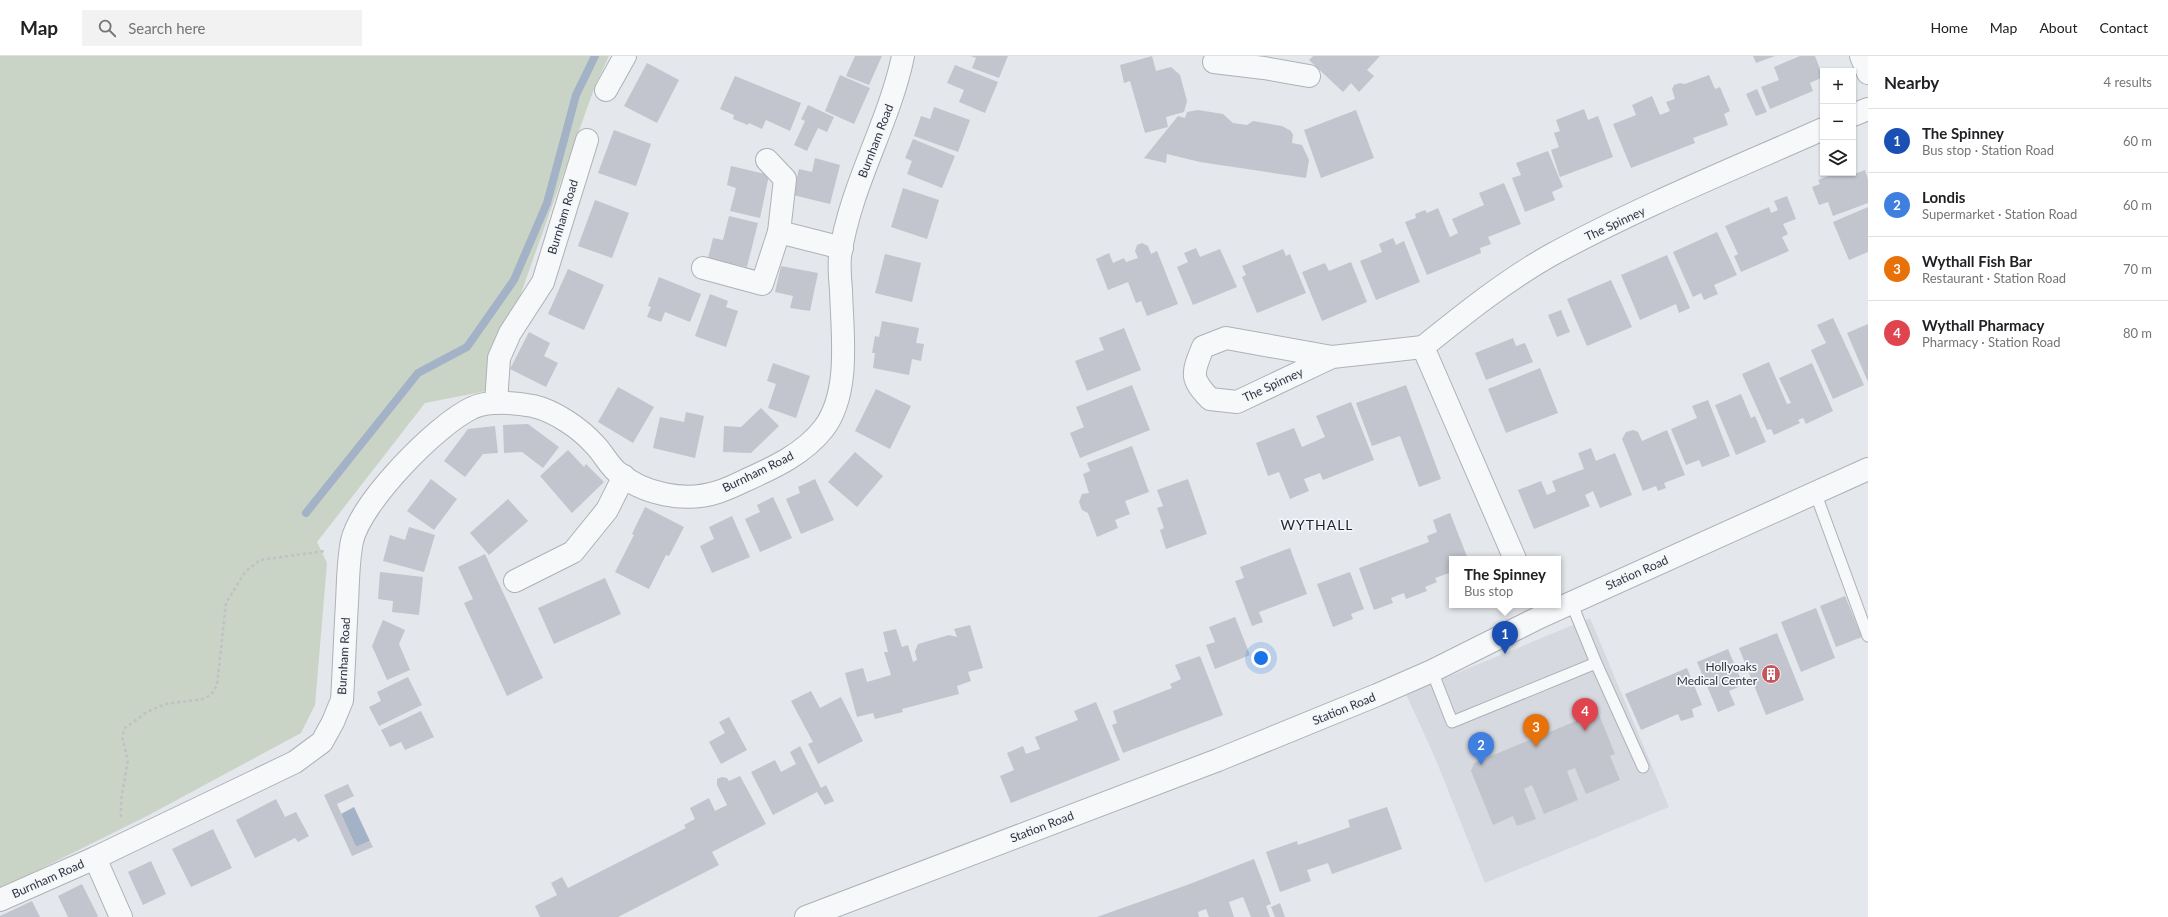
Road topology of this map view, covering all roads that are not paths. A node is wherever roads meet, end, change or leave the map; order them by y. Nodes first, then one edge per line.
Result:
1 (624, 56) edge
2 (903, 56) edge
3 (1861, 56) edge
4 (1214, 62) dead end
5 (1266, 62) edge
6 (1868, 73) edge
7 (1309, 76) dead end
8 (606, 90) dead end
9 (1868, 109) edge
10 (1856, 114) edge
11 (1820, 130) edge
12 (587, 140) dead end
13 (767, 160) dead end
14 (779, 232) junction
15 (842, 248) junction
16 (703, 268) dead end
17 (1423, 347) junction
18 (1332, 357) junction
19 (496, 403) junction
20 (1868, 469) edge
21 (624, 476) junction
22 (1815, 492) junction
23 (1514, 556) edge
24 (515, 582) dead end
25 (1571, 602) junction
26 (1561, 605) edge
27 (1548, 608) edge
28 (1537, 611) edge
29 (1868, 636) edge
30 (1596, 663) junction
31 (1432, 671) junction
32 (1643, 767) dead end
33 (95, 858) junction
34 (0, 900) edge
35 (121, 917) edge
36 (806, 917) edge

1 - 8 street
2 - 15 street, Burnham Road
3 - 6 street
4 - 5 street
5 - 7 street
9 - 10 street
11 - 17 street, The Spinney
12 - 19 street, Burnham Road
13 - 14 street
14 - 15 street
14 - 16 street
15 - 21 street, Burnham Road
17 - 18 street, The Spinney
17 - 23 street
18 - 18 street, The Spinney
19 - 21 street, Burnham Road
19 - 33 street, Burnham Road
20 - 22 street, Station Road
21 - 24 street
22 - 25 street, Station Road
22 - 29 lane
25 - 26 street, Station Road
25 - 30 lane
27 - 28 street, Station Road
28 - 31 street, Station Road
30 - 31 lane
30 - 32 lane
31 - 36 street, Station Road
33 - 34 street, Burnham Road
33 - 35 street, Burnham Road

